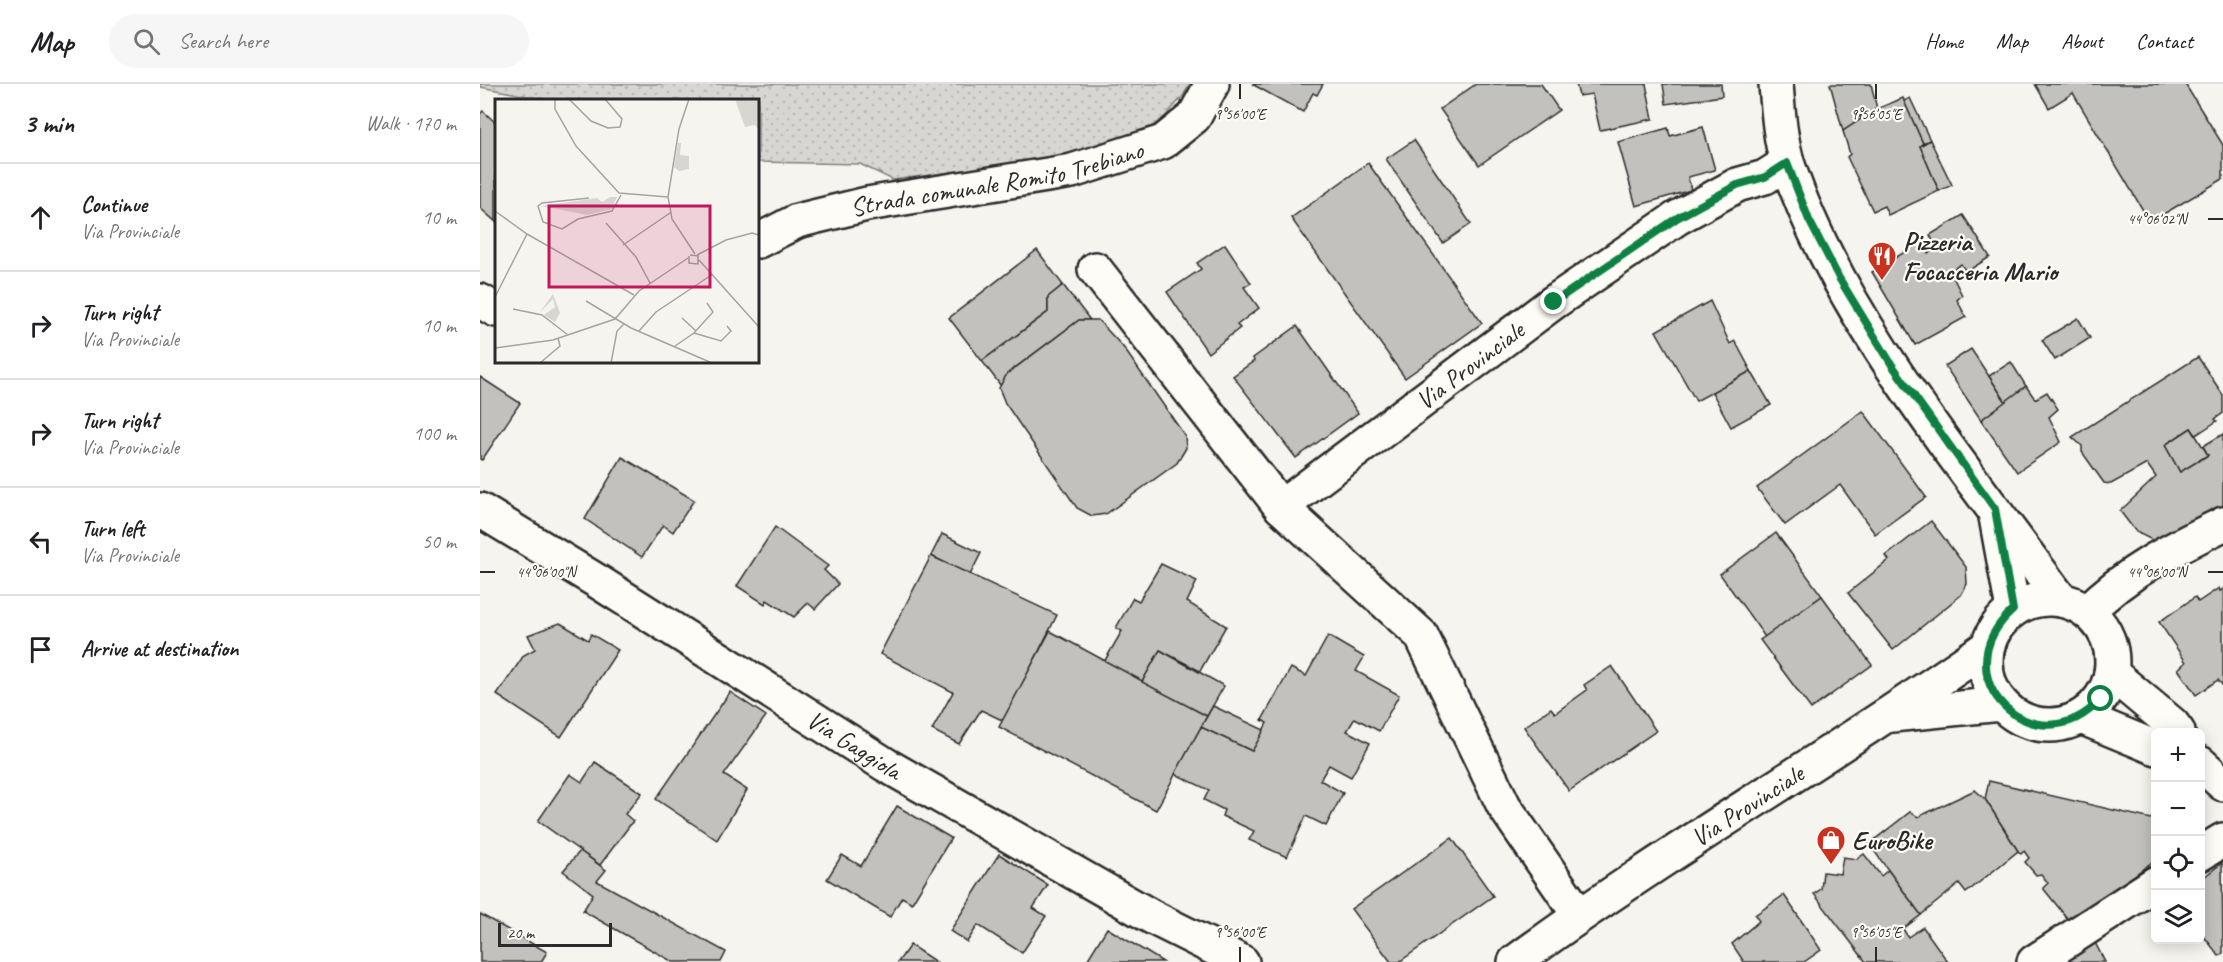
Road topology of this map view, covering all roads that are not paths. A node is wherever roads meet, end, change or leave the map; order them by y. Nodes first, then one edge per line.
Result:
1 (1212, 84) edge
2 (1776, 84) edge
3 (1787, 163) junction
4 (759, 240) edge
5 (1095, 269) dead end
6 (480, 300) edge
7 (495, 309) edge
8 (1281, 507) junction
9 (1995, 509) junction
10 (480, 510) edge
11 (2223, 524) edge
12 (2074, 606) junction
13 (2013, 610) junction
14 (1987, 647) junction
15 (2111, 673) junction
16 (2001, 704) junction
17 (1890, 715) junction
18 (2081, 717) junction
19 (2175, 728) edge
20 (2151, 746) edge
21 (2205, 768) edge
22 (2223, 784) edge
23 (2223, 840) edge
24 (2205, 851) edge
25 (2151, 886) edge
26 (1579, 915) junction
27 (1242, 962) edge
28 (1515, 962) edge
29 (2034, 962) edge

1 - 4 street, Strada comunale Romito Trebiano
2 - 3 street
3 - 8 street, Via Provinciale
3 - 9 street
5 - 8 street
6 - 7 street
8 - 26 street
9 - 12 street
9 - 13 street
10 - 27 street, Via Gaggiola
11 - 12 street
12 - 13 street
12 - 15 street
13 - 14 street
14 - 16 street
14 - 17 street
15 - 18 street
15 - 19 street
16 - 17 street, Via Provinciale
16 - 18 street
17 - 26 street, Via Provinciale
18 - 20 street
21 - 22 street
23 - 24 street
25 - 29 street
26 - 28 street, Via Provinciale

